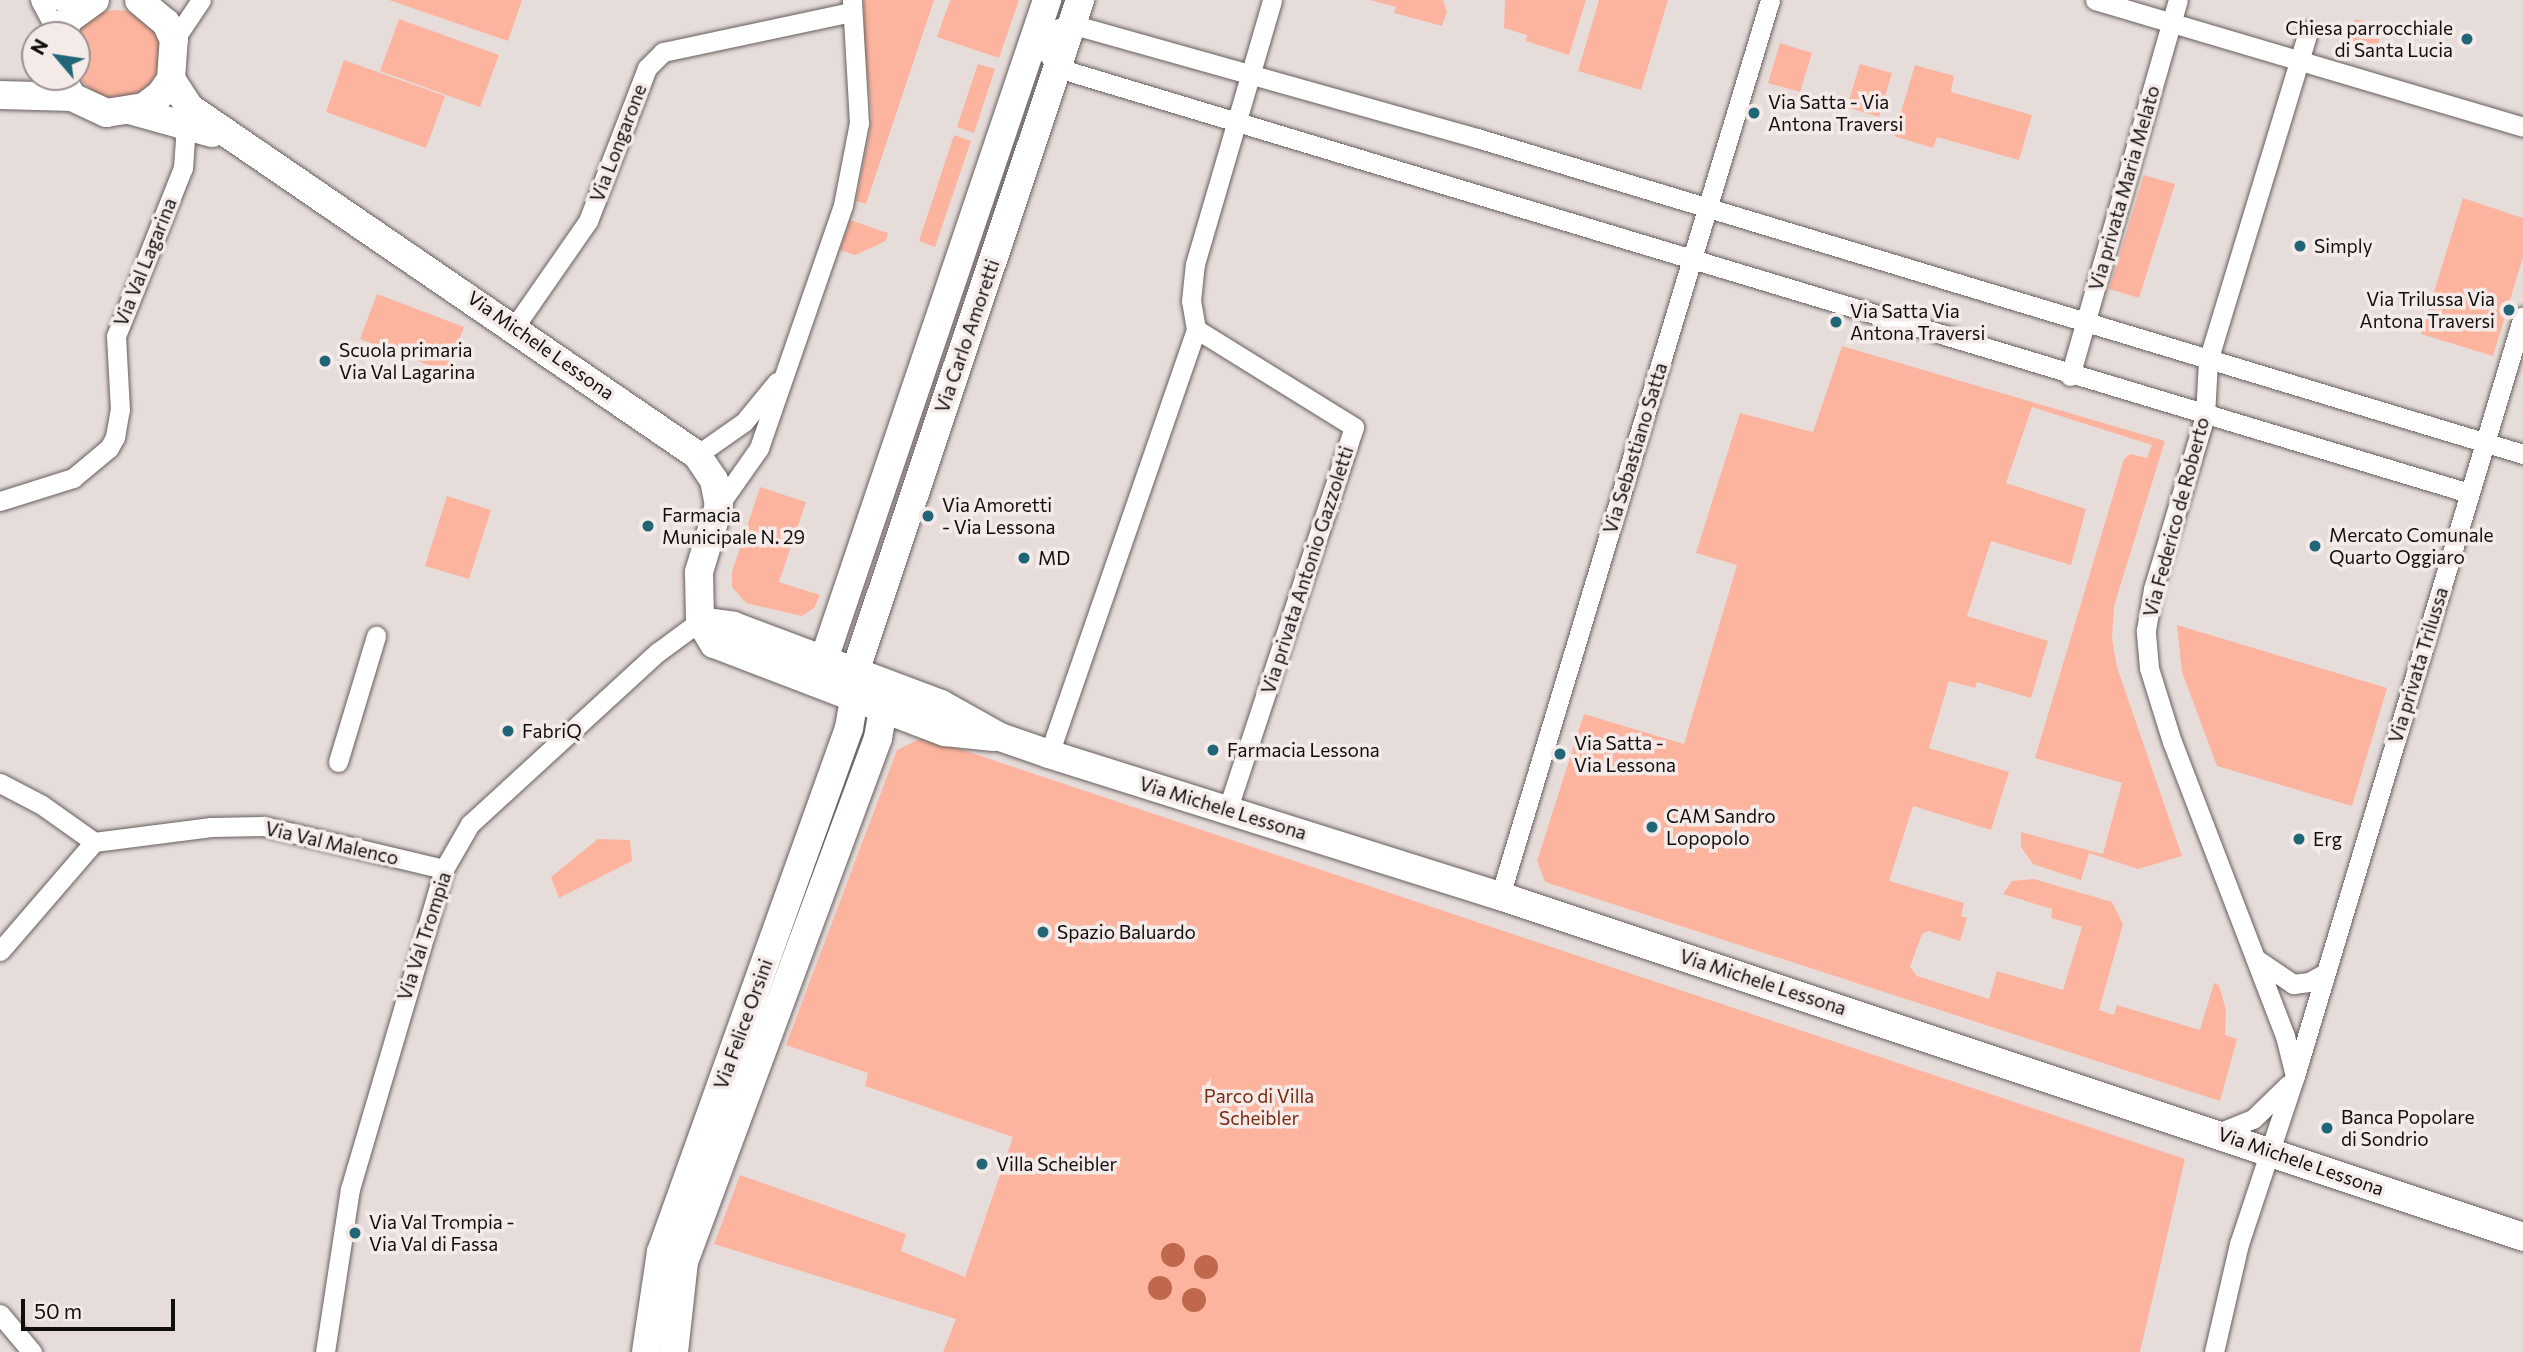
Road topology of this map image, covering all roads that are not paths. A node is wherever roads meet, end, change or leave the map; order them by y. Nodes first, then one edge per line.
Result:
1 (40, 0) edge
2 (139, 0) edge
3 (201, 0) edge
4 (1047, 0) edge
5 (1272, 0) edge
6 (1770, 0) edge
7 (2095, 0) edge
8 (2178, 0) edge
9 (79, 2) edge
10 (851, 6) edge
11 (1075, 12) edge
12 (52, 21) edge
13 (68, 21) edge
14 (2171, 22) junction
15 (2308, 31) dead end
16 (1036, 36) junction
17 (174, 40) junction
18 (2298, 61) junction
19 (1058, 68) junction
20 (1250, 76) junction
21 (171, 79) junction
22 (21, 86) edge
23 (34, 91) edge
24 (73, 91) edge
25 (2, 95) edge
26 (133, 111) junction
27 (1237, 121) junction
28 (178, 122) junction
29 (2523, 127) edge
30 (238, 140) junction
31 (1707, 208) junction
32 (1692, 262) junction
33 (2523, 316) edge
34 (2086, 324) junction
35 (515, 326) junction
36 (1196, 329) junction
37 (792, 361) junction
38 (2208, 361) junction
39 (2070, 376) junction
40 (2205, 416) junction
41 (2484, 442) junction
42 (2523, 454) edge
43 (697, 455) junction
44 (2469, 494) junction
45 (0, 501) edge
46 (719, 505) junction
47 (700, 621) junction
48 (376, 636) dead end
49 (824, 659) junction
50 (862, 684) junction
51 (828, 690) junction
52 (883, 710) junction
53 (1000, 737) junction
54 (1049, 754) junction
55 (338, 762) dead end
56 (0, 783) edge
57 (1228, 809) junction
58 (94, 842) junction
59 (444, 869) junction
60 (1500, 895) junction
61 (0, 951) edge
62 (2253, 957) junction
63 (2325, 974) junction
64 (2295, 1076) junction
65 (2218, 1133) junction
66 (2272, 1150) junction
67 (2523, 1237) edge
68 (0, 1314) edge
69 (32, 1352) edge
70 (325, 1352) edge
71 (646, 1352) edge
72 (674, 1352) edge
73 (2214, 1352) edge

1 - 12 street
2 - 17 street
3 - 17 street
4 - 16 street, Via Carlo Amoretti
5 - 20 street
6 - 31 street, Via Sebastiano Satta
7 - 14 street
8 - 14 street, Via privata Maria Melato
9 - 13 street
10 - 35 street, Via Longarone
10 - 37 street, Via Longarone
11 - 16 street
11 - 19 street, Via Carlo Amoretti
11 - 20 street
14 - 18 street
14 - 34 street, Via privata Maria Melato
15 - 18 street, Via Federico de Roberto
16 - 19 street
16 - 49 street, Via Carlo Amoretti
17 - 21 street
18 - 29 street
18 - 38 street, Via Federico de Roberto
19 - 27 street
19 - 50 street, Via Carlo Amoretti
20 - 27 street
20 - 31 street
21 - 26 street
21 - 30 street, Via Michele Lessona
22 - 25 street
23 - 25 street
24 - 26 street, Via Michele Lessona
26 - 28 street, Via Michele Lessona
27 - 32 street
27 - 36 street
28 - 30 street, Via Michele Lessona
28 - 45 street, Via Val Lagarina
30 - 35 street, Via Michele Lessona
31 - 32 street, Via Sebastiano Satta
31 - 34 street
32 - 39 street
32 - 60 street, Via Sebastiano Satta
33 - 41 street, Via privata Trilussa
34 - 38 street
34 - 39 street, Via privata Maria Melato
35 - 43 street, Via Michele Lessona
36 - 54 street
36 - 57 street, Via privata Antonio Gazzoletti
37 - 43 street, Via Longarone
37 - 46 street, Via Longarone
38 - 40 street, Via Federico de Roberto
38 - 41 street
39 - 40 street
40 - 44 street
40 - 62 street, Via Federico de Roberto
41 - 42 street
41 - 44 street, Via privata Trilussa
43 - 46 street, Via Michele Lessona
44 - 63 street, Via privata Trilussa
46 - 47 street
47 - 49 street, Via Michele Lessona
47 - 51 street
47 - 59 street, Via Val Trompia
48 - 55 street
49 - 50 street, Via Michele Lessona
49 - 51 street
50 - 51 street
50 - 52 street, Via Michele Lessona
50 - 53 street, Via Michele Lessona
50 - 71 street, Via Felice Orsini
52 - 53 street, Via Michele Lessona
52 - 72 street, Via Felice Orsini
53 - 54 street, Via Michele Lessona
54 - 57 street, Via Michele Lessona
56 - 58 street
57 - 60 street, Via Michele Lessona
58 - 59 street, Via Val Malenco
58 - 61 street
59 - 70 street, Via Val Trompia
60 - 65 street, Via Michele Lessona
62 - 63 street
62 - 64 street, Via Federico de Roberto
63 - 64 street
64 - 65 street
64 - 66 street
65 - 66 street, Via Michele Lessona
66 - 67 street, Via Michele Lessona
66 - 73 street
68 - 69 street

